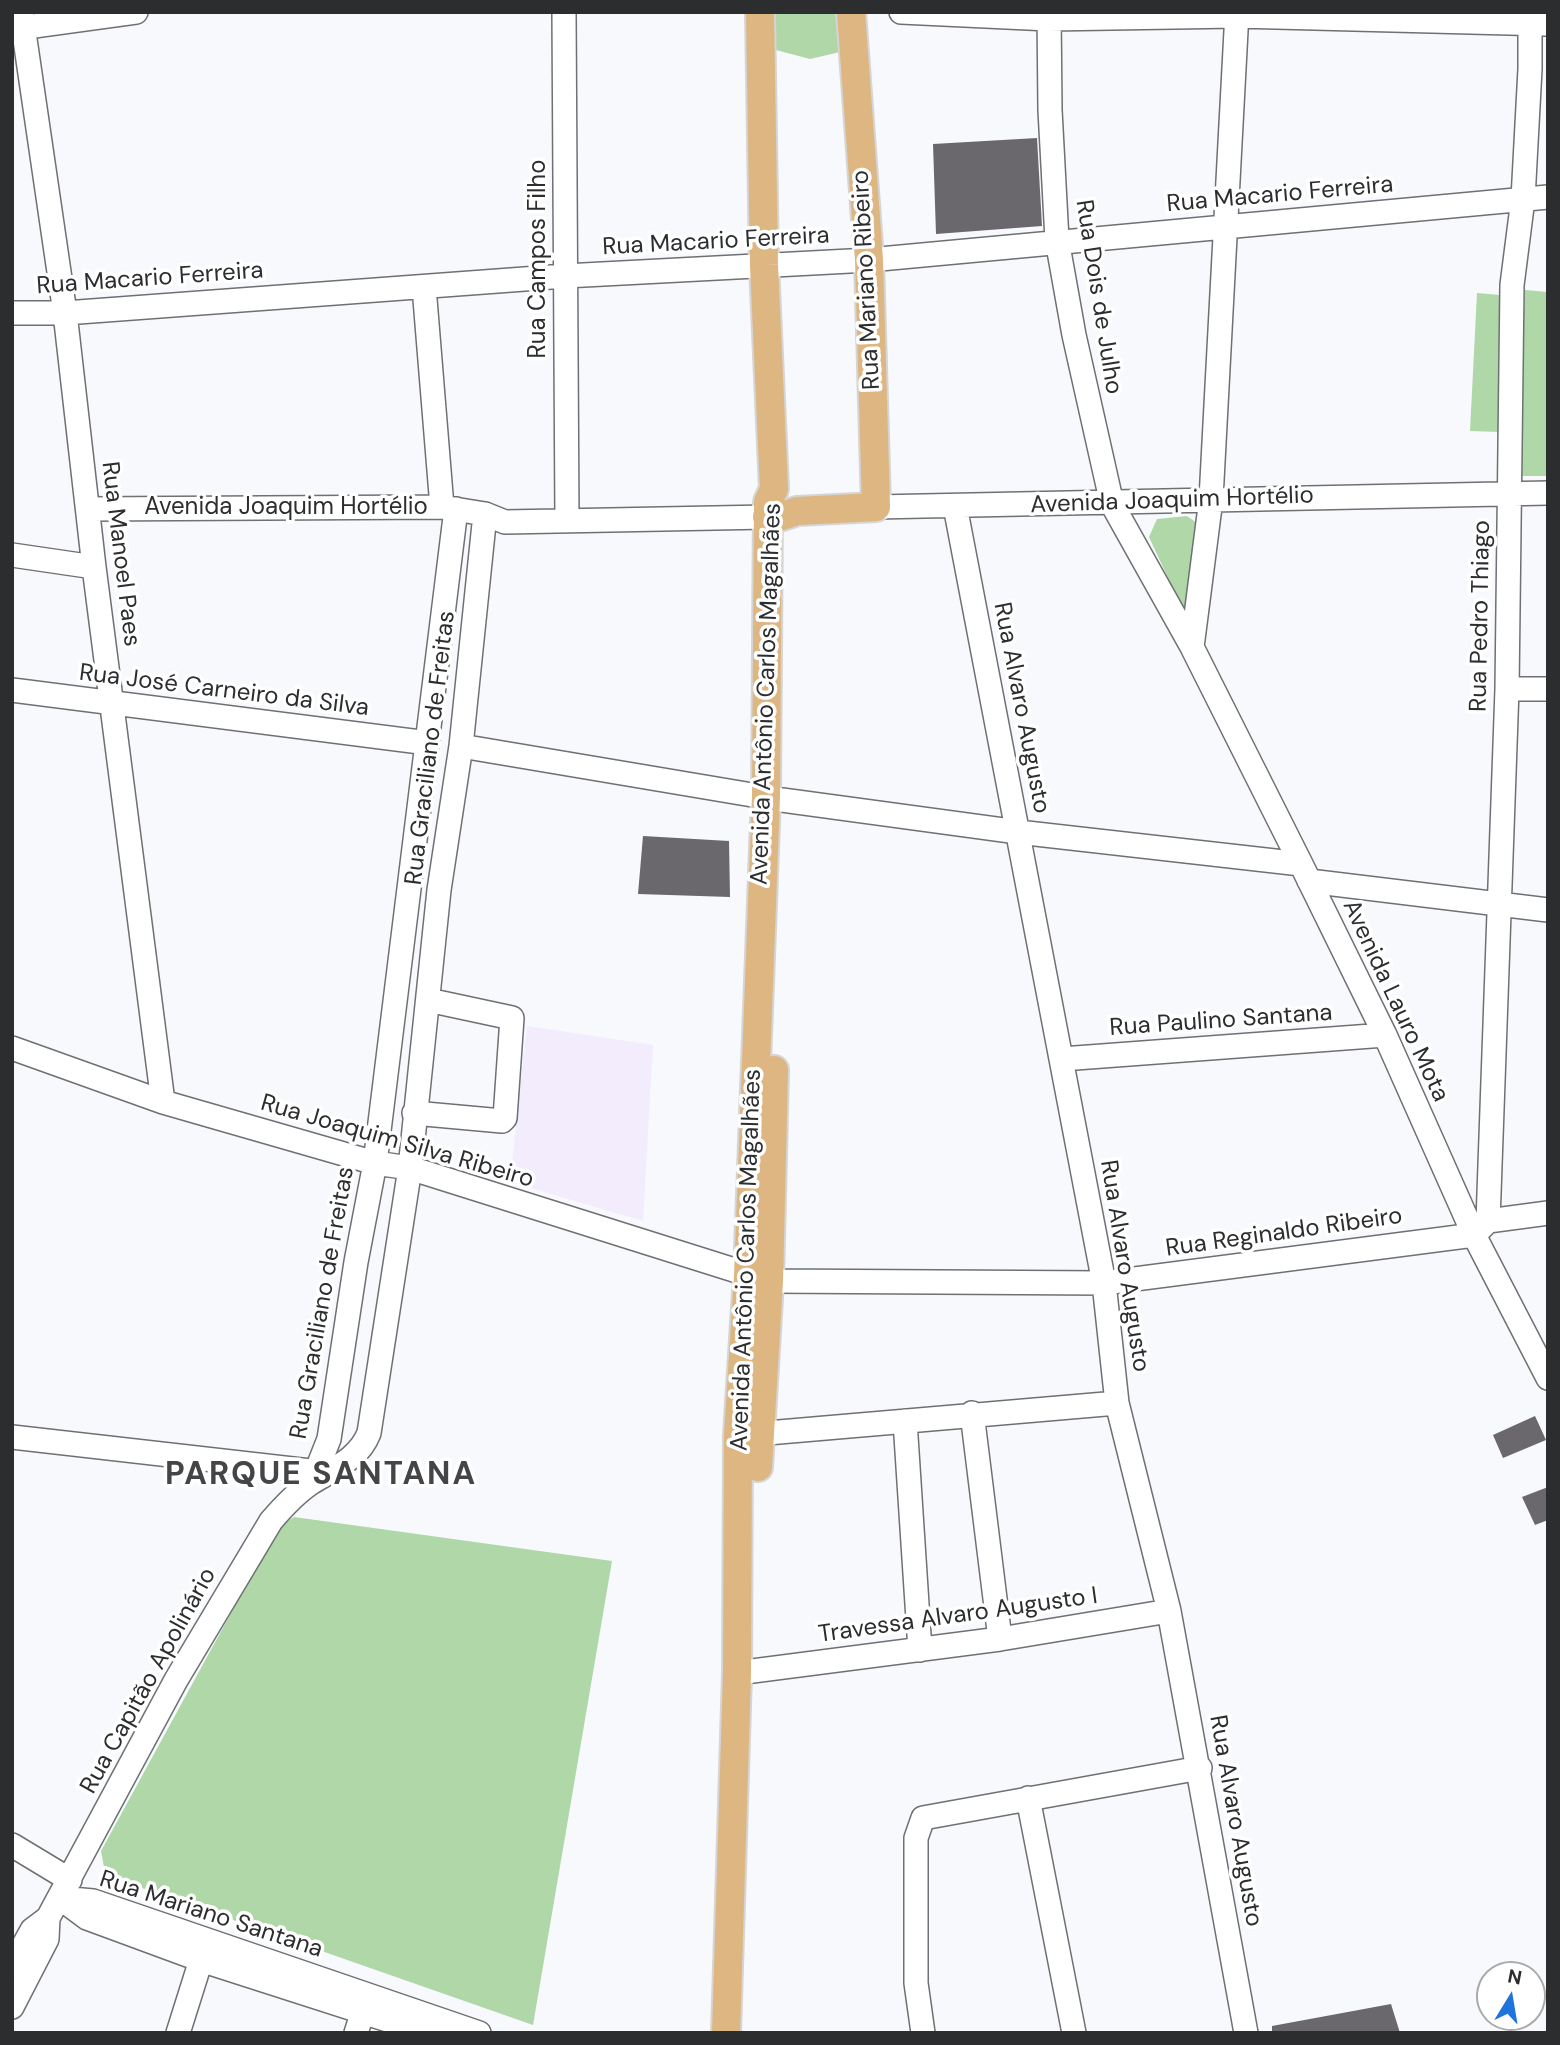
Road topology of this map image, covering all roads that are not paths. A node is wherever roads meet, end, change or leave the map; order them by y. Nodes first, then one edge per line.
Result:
1 (136, 12) edge
2 (564, 12) edge
3 (760, 12) edge
4 (851, 12) edge
5 (901, 12) edge
6 (1237, 14) edge
7 (1049, 15) edge
8 (1356, 16) edge
9 (1536, 20) edge
10 (19, 23) edge
11 (1548, 197) edge
12 (1523, 199) junction
13 (1223, 228) junction
14 (1057, 240) junction
15 (869, 260) junction
16 (764, 265) junction
17 (565, 276) junction
18 (424, 287) junction
19 (12, 313) edge
20 (65, 313) junction
21 (1508, 493) junction
22 (1548, 493) edge
23 (1210, 499) junction
24 (1112, 504) junction
25 (777, 506) junction
26 (955, 506) junction
27 (876, 507) junction
28 (449, 508) junction
29 (88, 509) junction
30 (566, 513) junction
31 (485, 514) junction
32 (12, 555) edge
33 (94, 567) junction
34 (1192, 647) junction
35 (1507, 689) junction
36 (1548, 689) edge
37 (12, 690) edge
38 (113, 704) junction
39 (428, 743) junction
40 (461, 747) junction
41 (774, 798) junction
42 (1018, 832) junction
43 (1305, 873) junction
44 (1498, 904) junction
45 (1548, 910) edge
46 (428, 1000) junction
47 (1385, 1035) junction
48 (12, 1048) edge
49 (1062, 1059) junction
50 (163, 1102) junction
51 (414, 1113) junction
52 (375, 1163) junction
53 (410, 1168) junction
54 (1548, 1213) edge
55 (1481, 1228) junction
56 (759, 1278) junction
57 (1104, 1283) junction
58 (1548, 1378) edge
59 (1118, 1403) junction
60 (972, 1413) junction
61 (905, 1422) junction
62 (748, 1435) junction
63 (12, 1437) edge
64 (320, 1476) junction
65 (1169, 1611) junction
66 (1000, 1639) junction
67 (920, 1650) junction
68 (745, 1673) junction
69 (742, 1763) junction
70 (1200, 1768) junction
71 (1028, 1798) junction
72 (12, 1845) edge
73 (65, 1889) junction
74 (48, 1918) junction
75 (201, 1960) junction
76 (12, 1966) edge
77 (12, 2007) edge
78 (360, 2022) edge
79 (178, 2033) edge
80 (428, 2033) edge
81 (479, 2033) edge
82 (726, 2033) edge
83 (741, 2033) edge
84 (922, 2033) edge
85 (1074, 2033) edge
86 (1245, 2033) edge

1 - 10 street
2 - 17 street, Rua Campos Filho
3 - 16 main road, Avenida Antônio Carlos Magalhães
4 - 15 main road, Rua Mariano Ribeiro
5 - 7 street
6 - 7 street
6 - 8 street
6 - 13 street
7 - 14 street, Rua Dois de Julho
8 - 9 street
9 - 12 street, Rua Pedro Thiago
10 - 20 street, Rua Manoel Paes
11 - 12 street, Rua Macario Ferreira
12 - 13 street, Rua Macario Ferreira
12 - 21 street, Rua Pedro Thiago
13 - 14 street, Rua Macario Ferreira
13 - 23 street
14 - 15 street, Rua Macario Ferreira
14 - 24 street, Rua Dois de Julho
15 - 16 street, Rua Macario Ferreira
15 - 27 main road, Rua Mariano Ribeiro
16 - 17 street, Rua Macario Ferreira
16 - 25 main road, Avenida Antônio Carlos Magalhães
17 - 18 street, Rua Macario Ferreira
17 - 30 street, Rua Campos Filho
18 - 20 street, Rua Macario Ferreira
18 - 28 street, Rua Graciliano de Freitas
19 - 20 street, Rua Macario Ferreira
20 - 29 street, Rua Manoel Paes
21 - 22 street, Avenida Joaquim Hortélio
21 - 23 street, Avenida Joaquim Hortélio
21 - 35 street, Rua Pedro Thiago
23 - 24 street, Avenida Joaquim Hortélio
23 - 34 street
24 - 26 street, Avenida Joaquim Hortélio
24 - 34 street, Avenida Lauro Mota
25 - 27 main road, Avenida Joaquim Hortélio
25 - 30 street, Avenida Joaquim Hortélio
25 - 41 main road, Avenida Antônio Carlos Magalhães
26 - 27 street, Avenida Joaquim Hortélio
26 - 42 street, Rua Alvaro Augusto
28 - 29 street, Avenida Joaquim Hortélio
28 - 31 street, Avenida Joaquim Hortélio
28 - 39 street, Rua Graciliano de Freitas
29 - 33 street, Rua Manoel Paes
30 - 31 street, Avenida Joaquim Hortélio
31 - 40 street, Rua Graciliano de Freitas
32 - 33 street
33 - 38 street, Rua Manoel Paes
34 - 43 street, Avenida Lauro Mota
35 - 36 street
35 - 44 street, Rua Pedro Thiago
37 - 38 street, Rua José Carneiro da Silva
38 - 39 street, Rua José Carneiro da Silva
38 - 50 street, Rua Manoel Paes
39 - 52 street, Rua Graciliano de Freitas
40 - 41 street
40 - 46 street, Rua Graciliano de Freitas
41 - 42 street
41 - 56 main road, Avenida Antônio Carlos Magalhães
42 - 43 street
42 - 49 street, Rua Alvaro Augusto
43 - 44 street
43 - 47 street, Avenida Lauro Mota
44 - 45 street
44 - 55 street, Rua Pedro Thiago
46 - 51 street, Rua Graciliano de Freitas
46 - 51 street
47 - 49 street, Rua Paulino Santana
47 - 55 street, Avenida Lauro Mota
48 - 50 street, Rua Joaquim Silva Ribeiro
49 - 57 street, Rua Alvaro Augusto
50 - 52 street, Rua Joaquim Silva Ribeiro
51 - 53 street, Rua Graciliano de Freitas
52 - 53 street, Rua Joaquim Silva Ribeiro
52 - 64 street, Rua Graciliano de Freitas
53 - 56 street, Rua Joaquim Silva Ribeiro
53 - 64 street, Rua Graciliano de Freitas
54 - 55 street, Rua Reginaldo Ribeiro
55 - 57 street, Rua Reginaldo Ribeiro
55 - 58 street, Avenida Lauro Mota
56 - 57 street, Rua Reginaldo Ribeiro
56 - 62 main road, Avenida Antônio Carlos Magalhães
57 - 59 street, Rua Alvaro Augusto
59 - 60 street
59 - 65 street, Rua Alvaro Augusto
60 - 61 street
60 - 66 street
61 - 62 street
61 - 67 street
62 - 68 main road, Avenida Antônio Carlos Magalhães
63 - 64 street
64 - 73 street, Rua Capitão Apolinário
65 - 66 street, Travessa Alvaro Augusto I
65 - 70 street, Rua Alvaro Augusto
66 - 67 street, Travessa Alvaro Augusto I
67 - 68 street, Travessa Alvaro Augusto I
68 - 69 main road, Avenida Antônio Carlos Magalhães
69 - 82 main road, Avenida Antônio Carlos Magalhães
69 - 83 main road, Avenida Antônio Carlos Magalhães
70 - 71 street
70 - 86 street, Rua Alvaro Augusto
71 - 84 street
71 - 85 street
72 - 73 street
73 - 74 street, Rua Capitão Apolinário
73 - 75 street, Rua Mariano Santana
73 - 81 street, Rua Mariano Santana
74 - 76 street, Rua Capitão Apolinário
74 - 77 street, Rua Capitão Apolinário
75 - 78 street, Rua Mariano Santana
75 - 79 street
78 - 80 street, Rua Mariano Santana

